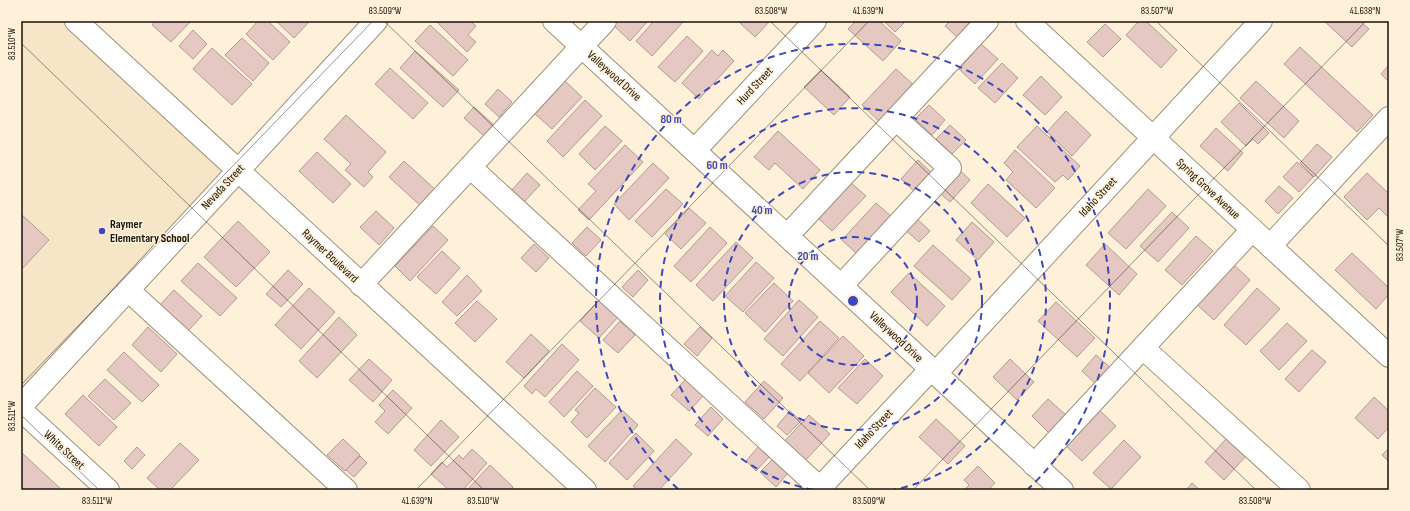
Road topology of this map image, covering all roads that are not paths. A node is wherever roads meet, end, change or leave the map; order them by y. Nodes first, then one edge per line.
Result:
1 (76, 21) edge
2 (376, 21) edge
3 (554, 21) edge
4 (605, 21) edge
5 (987, 21) edge
6 (1261, 21) edge
7 (1032, 23) edge
8 (803, 25) edge
9 (582, 46) junction
10 (896, 118) junction
11 (1389, 118) edge
12 (1153, 138) junction
13 (695, 150) junction
14 (470, 167) junction
15 (238, 171) junction
16 (1252, 230) junction
17 (787, 236) junction
18 (1270, 246) junction
19 (361, 285) junction
20 (841, 286) junction
21 (128, 290) junction
22 (1143, 348) junction
23 (1388, 354) edge
24 (933, 371) junction
25 (21, 406) edge
26 (21, 410) edge
27 (1034, 465) junction
28 (820, 489) edge
29 (108, 490) edge
30 (346, 490) edge
31 (585, 490) edge
32 (1062, 490) edge
33 (1299, 490) edge

1 - 15 street, Raymer Boulevard
2 - 15 street, Nevada Street
3 - 9 street, Valleywood Drive
4 - 9 street
5 - 10 street
6 - 12 street, Idaho Street
7 - 12 street, Spring Grove Avenue
8 - 13 street, Hurd Street
9 - 13 street, Valleywood Drive
9 - 14 street
10 - 17 street
10 - 20 street
11 - 18 street
12 - 16 street, Spring Grove Avenue
12 - 24 street, Idaho Street
13 - 17 street, Valleywood Drive
14 - 19 street
14 - 28 street
15 - 19 street, Raymer Boulevard
15 - 21 street, Nevada Street
16 - 18 street, Spring Grove Avenue
16 - 22 street
17 - 20 street, Valleywood Drive
18 - 23 street, Spring Grove Avenue
19 - 31 street, Raymer Boulevard
20 - 24 street, Valleywood Drive
21 - 25 street, Nevada Street
21 - 30 street
22 - 27 street
22 - 33 street
24 - 27 street, Valleywood Drive
24 - 28 street, Idaho Street
26 - 29 street, White Street
27 - 32 street, Valleywood Drive

